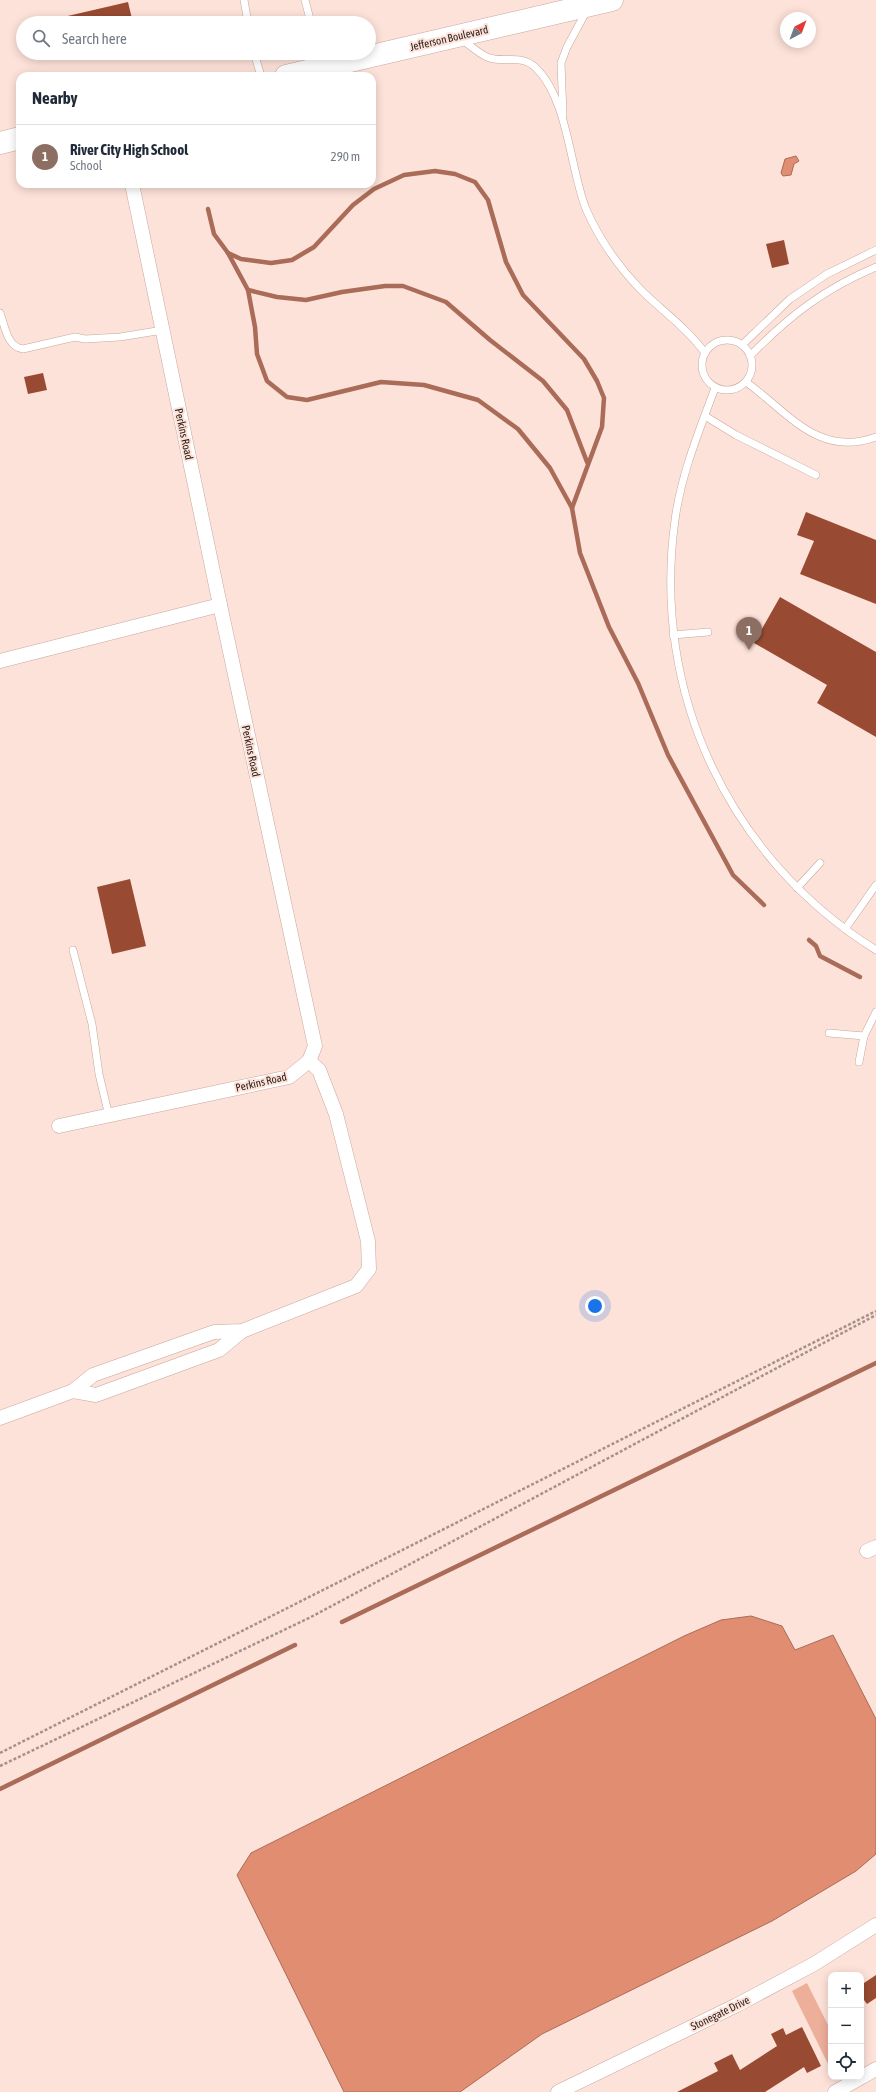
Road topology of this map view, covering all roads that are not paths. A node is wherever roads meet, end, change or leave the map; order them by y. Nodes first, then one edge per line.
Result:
1 (244, 0) edge
2 (306, 0) edge
3 (612, 0) edge
4 (589, 6) junction
5 (247, 16) edge
6 (309, 16) edge
7 (457, 36) junction
8 (376, 50) edge
9 (256, 60) edge
10 (321, 60) edge
11 (260, 72) edge
12 (295, 72) edge
13 (563, 119) junction
14 (16, 139) edge
15 (0, 143) edge
16 (133, 188) edge
17 (876, 250) edge
18 (876, 267) edge
19 (0, 313) edge
20 (163, 330) junction
21 (742, 345) junction
22 (705, 353) junction
23 (750, 356) junction
24 (746, 382) junction
25 (715, 388) junction
26 (704, 416) junction
27 (876, 437) edge
28 (816, 475) dead end
29 (220, 605) junction
30 (708, 632) dead end
31 (673, 635) junction
32 (0, 661) edge
33 (820, 863) dead end
34 (876, 885) edge
35 (797, 888) junction
36 (845, 929) junction
37 (73, 950) dead end
38 (876, 950) edge
39 (876, 1012) edge
40 (828, 1034) dead end
41 (864, 1036) junction
42 (309, 1061) junction
43 (858, 1062) dead end
44 (108, 1116) junction
45 (59, 1126) dead end
46 (242, 1331) junction
47 (73, 1392) junction
48 (0, 1418) edge
49 (876, 1925) edge
50 (876, 2069) edge
51 (558, 2092) edge
52 (835, 2092) edge

1 - 5 lane
2 - 6 lane
3 - 4 main road, Jefferson Boulevard
4 - 7 main road, Jefferson Boulevard
4 - 13 lane
7 - 8 main road, Jefferson Boulevard
7 - 13 lane
9 - 11 lane
10 - 12 main road, Jefferson Boulevard
13 - 22 lane
14 - 15 main road
16 - 20 street, Perkins Road
17 - 21 lane
18 - 23 lane
19 - 20 lane
20 - 29 street, Perkins Road
21 - 22 lane
21 - 23 lane
22 - 25 lane
23 - 24 lane
24 - 25 lane
24 - 27 lane
25 - 26 lane
26 - 28 lane
26 - 31 lane
29 - 32 street
29 - 42 street, Perkins Road
30 - 31 lane
31 - 35 lane
33 - 35 lane
34 - 36 lane
35 - 36 lane
36 - 38 lane
37 - 44 lane
39 - 41 lane
40 - 41 lane
41 - 43 lane
42 - 44 street, Perkins Road
42 - 46 street
44 - 45 street, Perkins Road
46 - 47 street
46 - 47 street
47 - 48 street
49 - 51 street, Stonegate Drive
50 - 52 street

